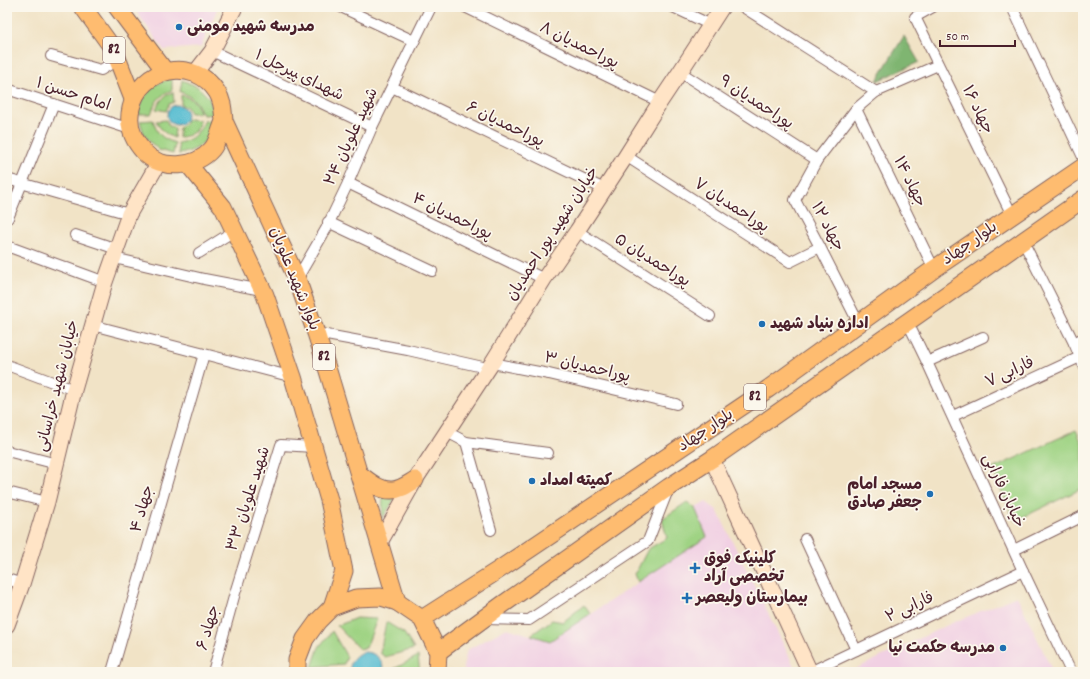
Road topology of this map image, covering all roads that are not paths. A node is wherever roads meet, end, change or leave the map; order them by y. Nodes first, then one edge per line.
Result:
1 (83, 7) edge
2 (235, 7) edge
3 (342, 7) edge
4 (431, 7) edge
5 (465, 7) edge
6 (673, 7) edge
7 (722, 7) edge
8 (743, 7) edge
9 (933, 7) edge
10 (1012, 7) edge
11 (119, 8) edge
12 (711, 25) junction
13 (414, 41) junction
14 (212, 51) junction
15 (51, 56) dead end
16 (117, 60) junction
17 (938, 65) junction
18 (165, 71) junction
19 (680, 72) junction
20 (195, 74) junction
21 (392, 87) junction
22 (7, 89) edge
23 (876, 92) junction
24 (133, 99) junction
25 (660, 102) junction
26 (54, 104) junction
27 (856, 109) junction
28 (224, 121) junction
29 (372, 128) junction
30 (130, 129) junction
31 (626, 156) junction
32 (1083, 157) edge
33 (817, 160) junction
34 (159, 162) junction
35 (188, 164) junction
36 (1083, 167) edge
37 (7, 179) edge
38 (348, 182) junction
39 (22, 183) junction
40 (604, 189) junction
41 (1083, 199) edge
42 (129, 214) junction
43 (1012, 215) junction
44 (8, 218) edge
45 (328, 222) junction
46 (234, 231) junction
47 (577, 231) junction
48 (75, 235) dead end
49 (1023, 241) junction
50 (7, 246) edge
51 (820, 246) junction
52 (199, 253) dead end
53 (115, 254) junction
54 (934, 269) junction
55 (432, 271) dead end
56 (297, 278) junction
57 (544, 279) junction
58 (105, 282) junction
59 (262, 290) junction
60 (710, 316) dead end
61 (908, 323) junction
62 (859, 324) junction
63 (92, 325) junction
64 (316, 333) junction
65 (983, 337) dead end
66 (1078, 341) edge
67 (204, 354) junction
68 (1081, 361) edge
69 (927, 362) junction
70 (7, 365) edge
71 (489, 366) junction
72 (293, 377) junction
73 (768, 389) junction
74 (74, 390) junction
75 (676, 404) dead end
76 (780, 411) junction
77 (952, 416) junction
78 (447, 432) junction
79 (466, 442) junction
80 (313, 446) junction
81 (7, 451) edge
82 (548, 453) dead end
83 (712, 459) junction
84 (57, 464) junction
85 (359, 474) junction
86 (415, 480) junction
87 (668, 488) junction
88 (7, 492) edge
89 (47, 502) junction
90 (1083, 516) edge
91 (491, 530) dead end
92 (805, 539) dead end
93 (379, 544) junction
94 (1014, 550) junction
95 (1023, 571) junction
96 (7, 579) edge
97 (22, 584) junction
98 (235, 593) joint
99 (397, 602) junction
100 (332, 608) junction
101 (422, 619) junction
102 (484, 619) junction
103 (7, 625) edge
104 (856, 650) junction
105 (438, 652) junction
106 (112, 672) edge
107 (213, 672) edge
108 (297, 672) edge
109 (437, 672) edge
110 (810, 672) edge
111 (1071, 672) edge

1 - 16 main road, 82
2 - 14 street
3 - 13 street
4 - 13 street, شهید علویان ۲۴
5 - 25 street, پوراحمدیان ۸
6 - 12 street
7 - 12 street, خیابان شهید پور احمدیان
8 - 23 street
9 - 17 street, جهاد ۱۶
10 - 32 street
11 - 18 main road, 82
12 - 19 street, خیابان شهید پور احمدیان
13 - 21 street, شهید علویان ۲۴
14 - 20 street
14 - 29 street, شهدای ‍‍‍‍‍‍پیرجل ۱
15 - 16 street
16 - 24 main road, 82
17 - 23 street, جهاد ۱۲
17 - 43 street, جهاد ۱۶
18 - 20 main road, 82
18 - 24 main road, 82
19 - 25 street, خیابان شهید پور احمدیان
19 - 33 street, پوراحمدیان ۹
20 - 28 main road, 82
21 - 29 street, شهید علویان ۲۴
21 - 40 street, پوراحمدیان ۶
22 - 26 street, امام حسن ۱
23 - 27 street, جهاد ۱۲
24 - 30 main road, 82
25 - 31 street, خیابان شهید پور احمدیان
26 - 30 street, امام حسن ۱
26 - 39 street
27 - 33 street, جهاد ۱۲
27 - 54 street, جهاد ۱۴
28 - 35 main road, 82
28 - 56 main road, بلوار شهید علویان / 82
29 - 38 street, شهید علویان ۲۴
30 - 34 main road, 82
31 - 40 street, خیابان شهید پور احمدیان
31 - 51 street, پوراحمدیان ۷
33 - 51 street, جهاد ۱۲
34 - 35 main road, 82
34 - 42 street, خیابان شهید خراسانی
35 - 46 main road, بلوار شهید علویان / 82
36 - 43 main road, بلوار جهاد / 82
37 - 39 street
38 - 45 street, شهید علویان ۲۴
38 - 57 street, پوراحمدیان ۴
39 - 42 street
39 - 44 street
40 - 47 street, خیابان شهید پور احمدیان
41 - 49 main road, بلوار جهاد / 82
42 - 53 street, خیابان شهید خراسانی
43 - 54 main road, بلوار جهاد / 82
45 - 55 street
45 - 56 street, شهید علویان ۲۴
46 - 52 street
46 - 59 main road, بلوار شهید علویان / 82
47 - 57 street, خیابان شهید پور احمدیان
47 - 60 street, پوراحمدیان ۵
48 - 53 street
49 - 61 main road, بلوار جهاد / 82
49 - 66 street
50 - 58 street
51 - 62 street, جهاد ۱۲
53 - 58 street, خیابان شهید خراسانی
53 - 59 street
54 - 62 main road, بلوار جهاد / 82
56 - 64 main road, بلوار شهید علویان / 82
57 - 71 street, خیابان شهید پور احمدیان
58 - 63 street, خیابان شهید خراسانی
59 - 72 main road, بلوار شهید علویان / 82
61 - 69 street, خیابان فارابی
61 - 76 main road, بلوار جهاد / 82
62 - 73 main road, بلوار جهاد / 82
63 - 67 street
63 - 74 street, خیابان شهید خراسانی
64 - 71 street, پوراحمدیان ۳
64 - 85 main road, بلوار شهید علویان / 82
65 - 69 street
66 - 68 street
67 - 72 street
67 - 106 street, جهاد ۴
68 - 77 street, فارابی ۷
69 - 77 street, خیابان فارابی
70 - 74 street
71 - 75 street, پوراحمدیان ۳
71 - 78 street, خیابان شهید پور احمدیان
72 - 80 main road, بلوار شهید علویان / 82
73 - 76 main road
73 - 101 main road, بلوار جهاد / 82
74 - 84 street, خیابان شهید خراسانی
76 - 83 main road, بلوار جهاد / 82
77 - 94 street, خیابان فارابی
78 - 79 street
78 - 86 street, خیابان شهید پور احمدیان
79 - 82 street
79 - 91 street
80 - 98 street, شهید علویان ۳۳
80 - 100 main road, بلوار شهید علویان / 82
81 - 84 street
83 - 87 main road, بلوار جهاد / 82
83 - 110 street
84 - 89 street, خیابان شهید خراسانی
85 - 86 main road
85 - 93 main road, بلوار شهید علویان / 82
86 - 93 street, خیابان شهید پور احمدیان
87 - 102 main road, بلوار جهاد / 82
87 - 102 street
88 - 89 street
89 - 97 street, خیابان شهید خراسانی
90 - 94 street
92 - 104 street
93 - 99 main road, بلوار شهید علویان / 82
94 - 95 street, خیابان فارابی
95 - 104 street, فارابی ۲
95 - 111 street, خیابان فارابی
96 - 97 street
97 - 103 street, خیابان شهید خراسانی
98 - 107 street, جهاد ۶
99 - 100 main road, 82
99 - 101 main road, 82
100 - 108 main road, 82
101 - 105 main road, 82
102 - 105 main road, بلوار جهاد / 82
104 - 110 street, فارابی ۲
105 - 109 main road, 82

